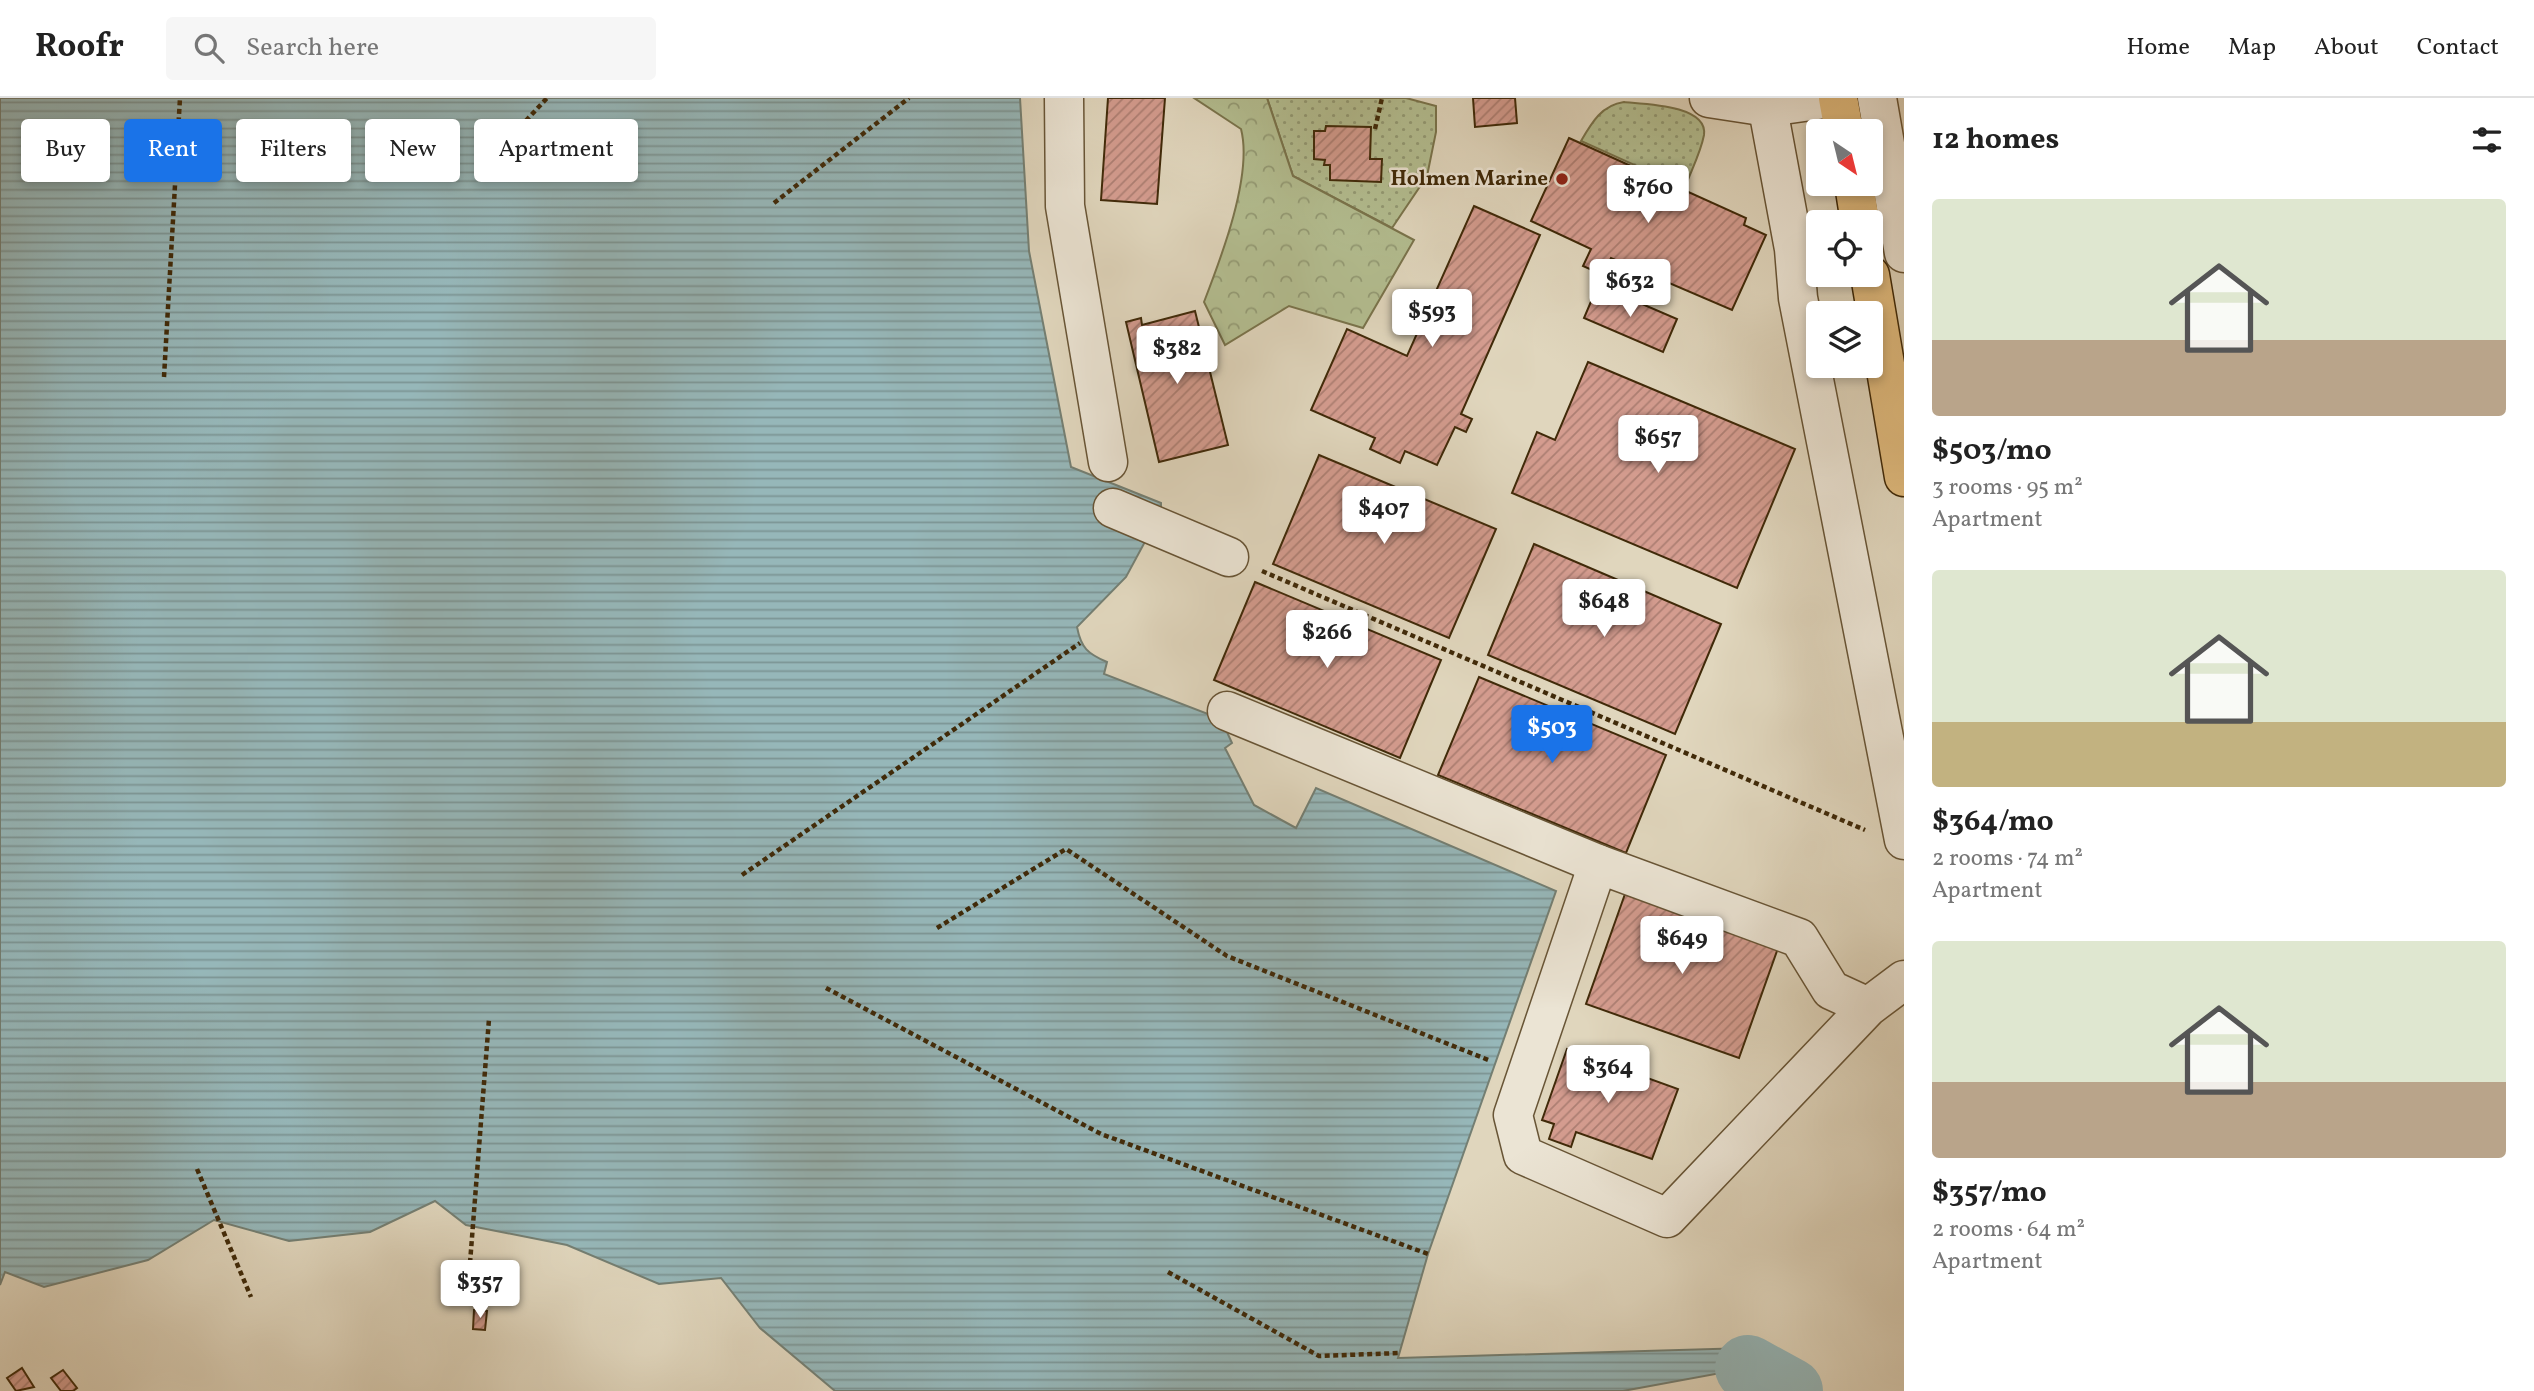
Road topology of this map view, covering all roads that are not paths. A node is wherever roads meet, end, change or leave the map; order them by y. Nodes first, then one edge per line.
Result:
1 (1064, 98) edge
2 (1709, 98) edge
3 (1832, 98) edge
4 (1838, 98) edge
5 (1877, 98) edge
6 (1767, 103) edge
7 (1842, 119) edge
8 (1904, 253) edge
9 (1872, 287) edge
10 (1108, 462) dead end
11 (1904, 477) edge
12 (1113, 508) dead end
13 (1229, 557) road end
14 (1227, 711) dead end
15 (1887, 836) edge
16 (1598, 863) junction
17 (1904, 980) edge
18 (1868, 1007) junction

1 - 10 lane
2 - 6 lane
3 - 6 lane
4 - 7 main road
5 - 8 lane
6 - 15 lane
9 - 11 main road
12 - 13 lane
14 - 16 lane
16 - 18 lane
16 - 18 lane
17 - 18 lane

